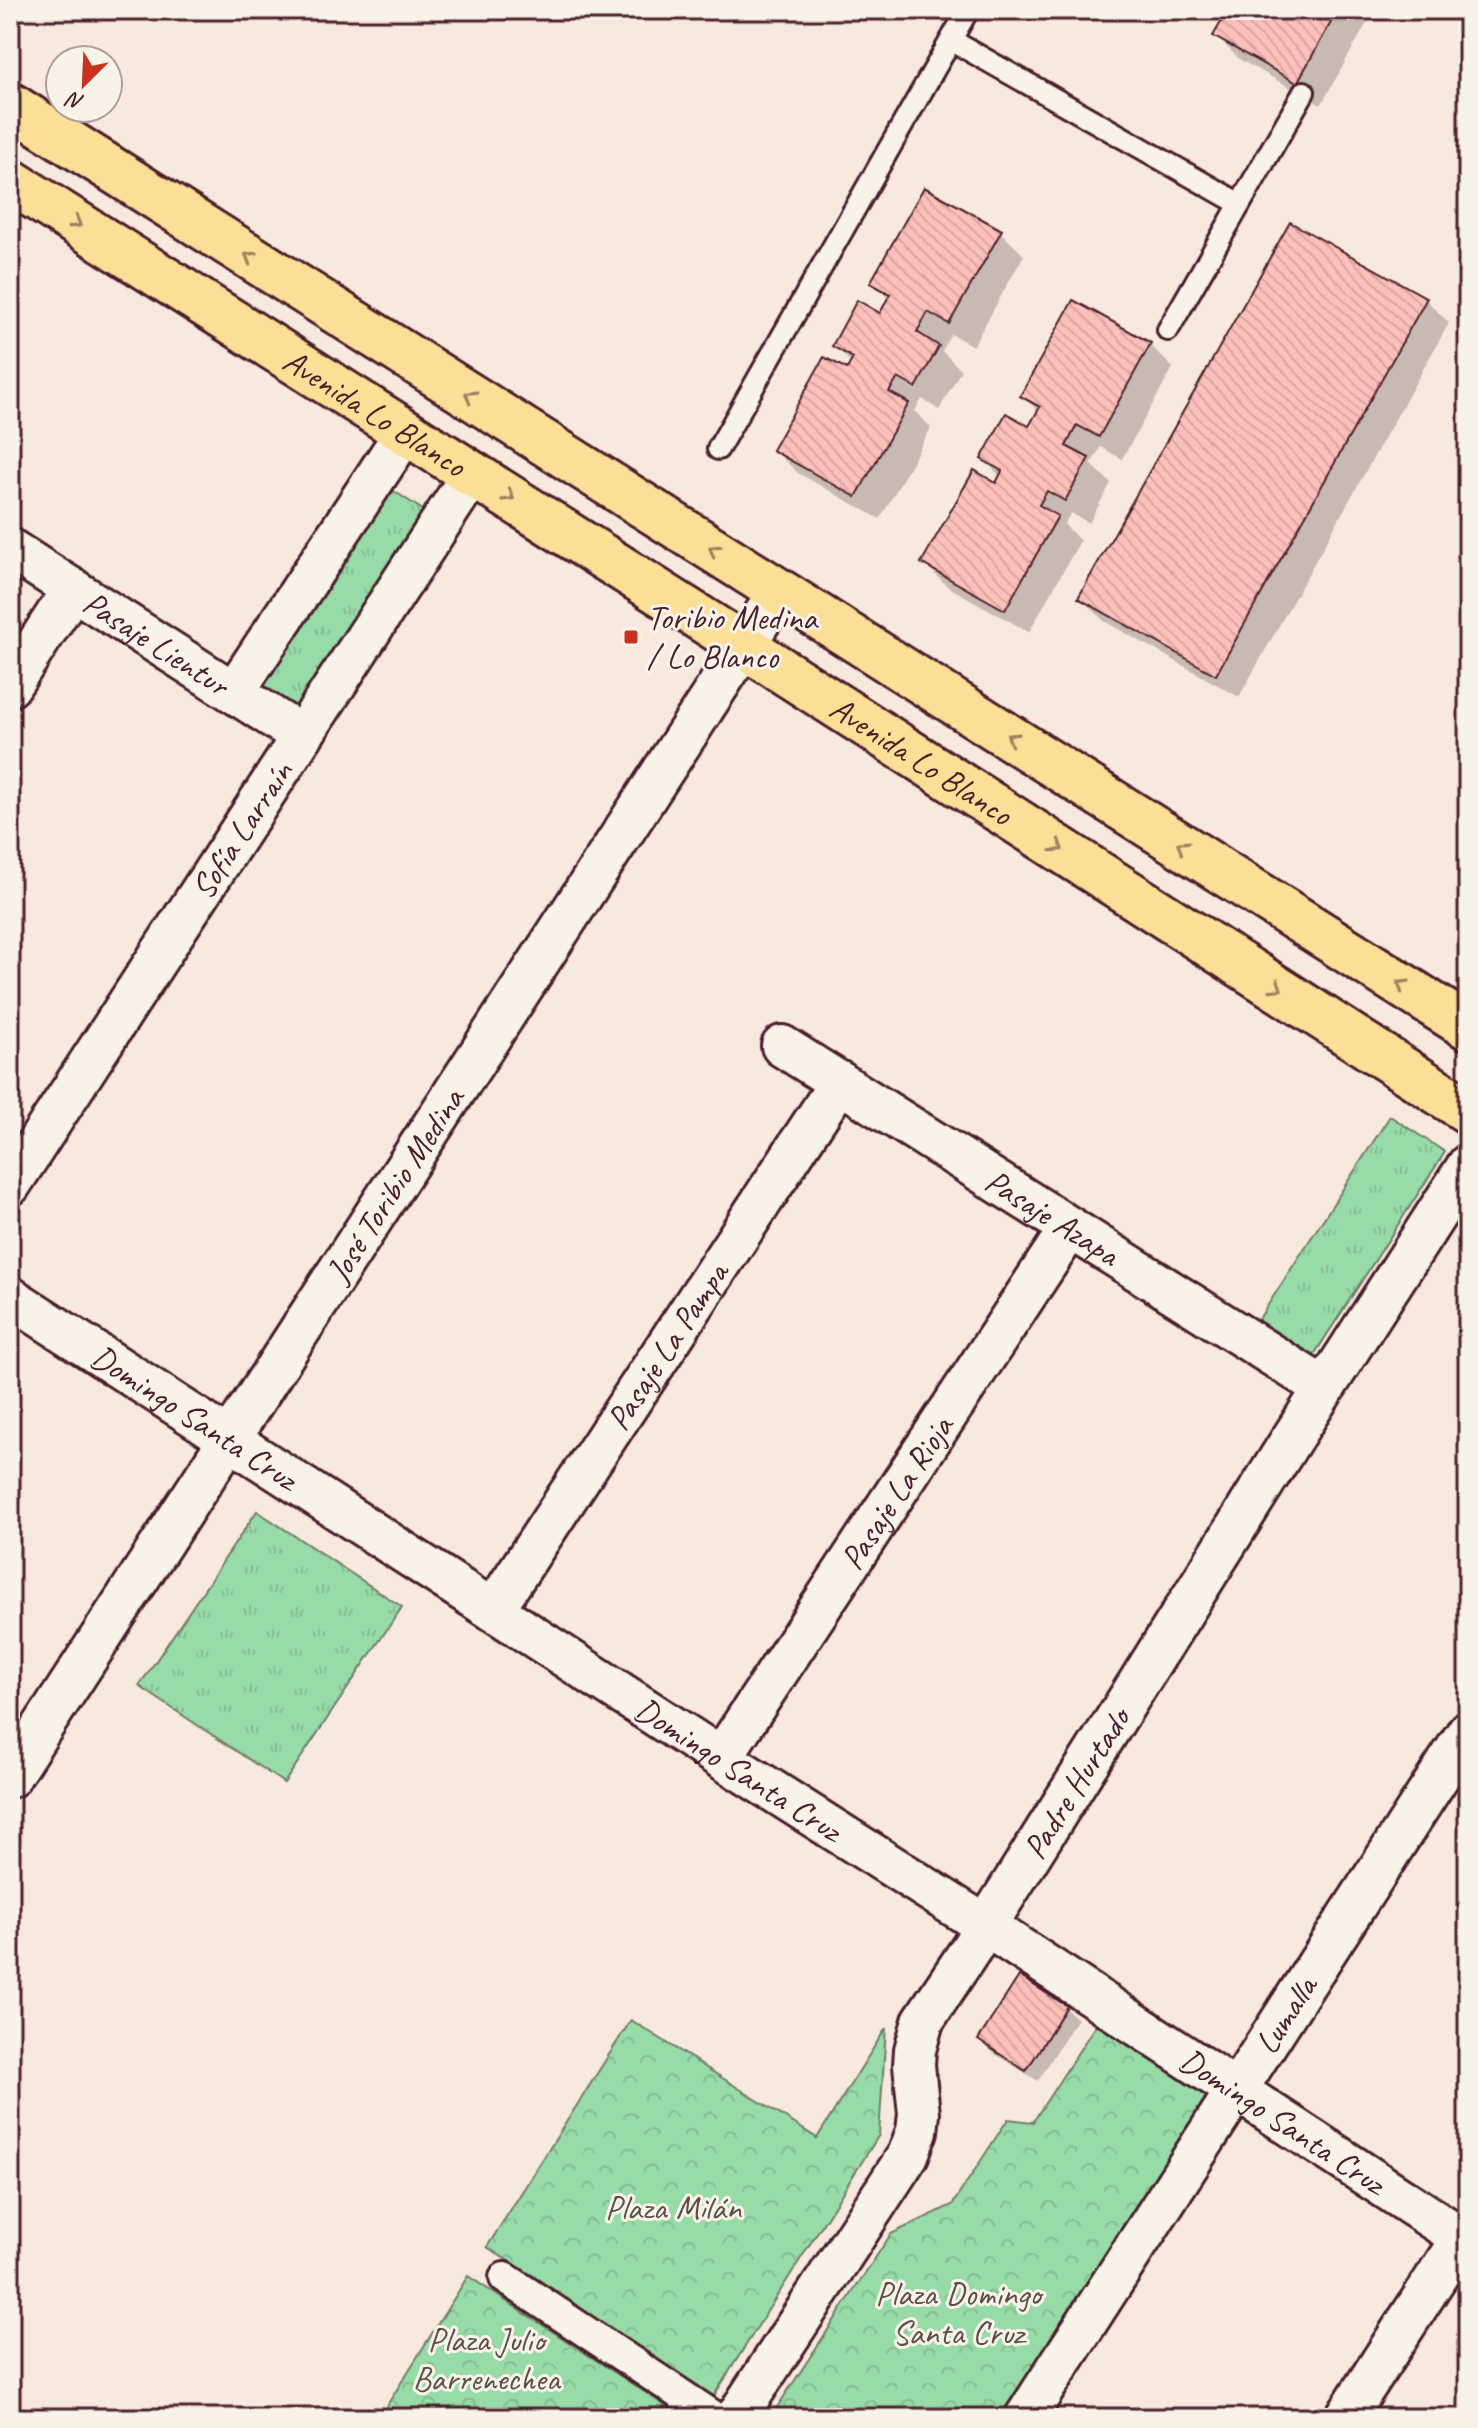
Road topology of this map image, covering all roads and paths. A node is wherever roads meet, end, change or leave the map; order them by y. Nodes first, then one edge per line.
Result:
1 (968, 10) edge
2 (951, 40) junction
3 (1304, 92) dead end
4 (10, 105) edge
5 (10, 181) edge
6 (1240, 204) junction
7 (1168, 330) dead end
8 (406, 431) junction
9 (718, 449) dead end
10 (473, 473) junction
11 (10, 549) edge
12 (73, 589) junction
13 (779, 592) junction
14 (744, 646) junction
15 (10, 686) edge
16 (234, 692) junction
17 (302, 736) junction
18 (1468, 1027) edge
19 (782, 1046) dead end
20 (840, 1082) junction
21 (1468, 1111) edge
22 (1468, 1165) edge
23 (10, 1185) edge
24 (1070, 1228) junction
25 (10, 1297) edge
26 (1324, 1388) junction
27 (229, 1439) junction
28 (493, 1610) junction
29 (1468, 1731) edge
30 (721, 1758) junction
31 (10, 1777) edge
32 (986, 1926) junction
33 (1235, 2092) junction
34 (1466, 2236) edge
35 (505, 2278) dead end
36 (716, 2418) edge
37 (736, 2418) edge
38 (1025, 2418) edge
39 (1345, 2418) edge

1 - 2 lane
2 - 6 lane
2 - 9 lane
3 - 6 lane
13 -> 4 main road, Avenida Lo Blanco
5 -> 8 main road, Avenida Lo Blanco
6 - 7 lane
8 - 10 main road, Avenida Lo Blanco
8 - 16 street
10 -> 14 main road, Avenida Lo Blanco
10 - 17 street, Sofía Larraín
11 - 12 street, Pasaje Lientur
12 - 15 street
12 - 16 street, Pasaje Lientur
13 - 14 street, José Toribio Medina
18 -> 13 main road, Avenida Lo Blanco
14 -> 21 main road, Avenida Lo Blanco
14 - 27 street, José Toribio Medina
16 - 17 street, Pasaje Lientur
17 - 23 street, Sofía Larraín
19 - 20 street, Pasaje Azapa
20 - 24 street, Pasaje Azapa
20 - 28 street, Pasaje La Pampa
22 - 26 street, Padre Hurtado
24 - 26 street, Pasaje Azapa
24 - 30 street, Pasaje La Rioja
25 - 27 street, Domingo Santa Cruz
26 - 32 street, Padre Hurtado
27 - 28 street, Domingo Santa Cruz
27 - 31 street, José Toribio Medina
28 - 30 street, Domingo Santa Cruz
29 - 33 street, Lumalla
30 - 32 street, Domingo Santa Cruz
32 - 33 street, Domingo Santa Cruz
32 - 37 street, Padre Hurtado
33 - 34 street, Domingo Santa Cruz
33 - 38 street, Lumalla
34 - 39 street
35 - 36 street

